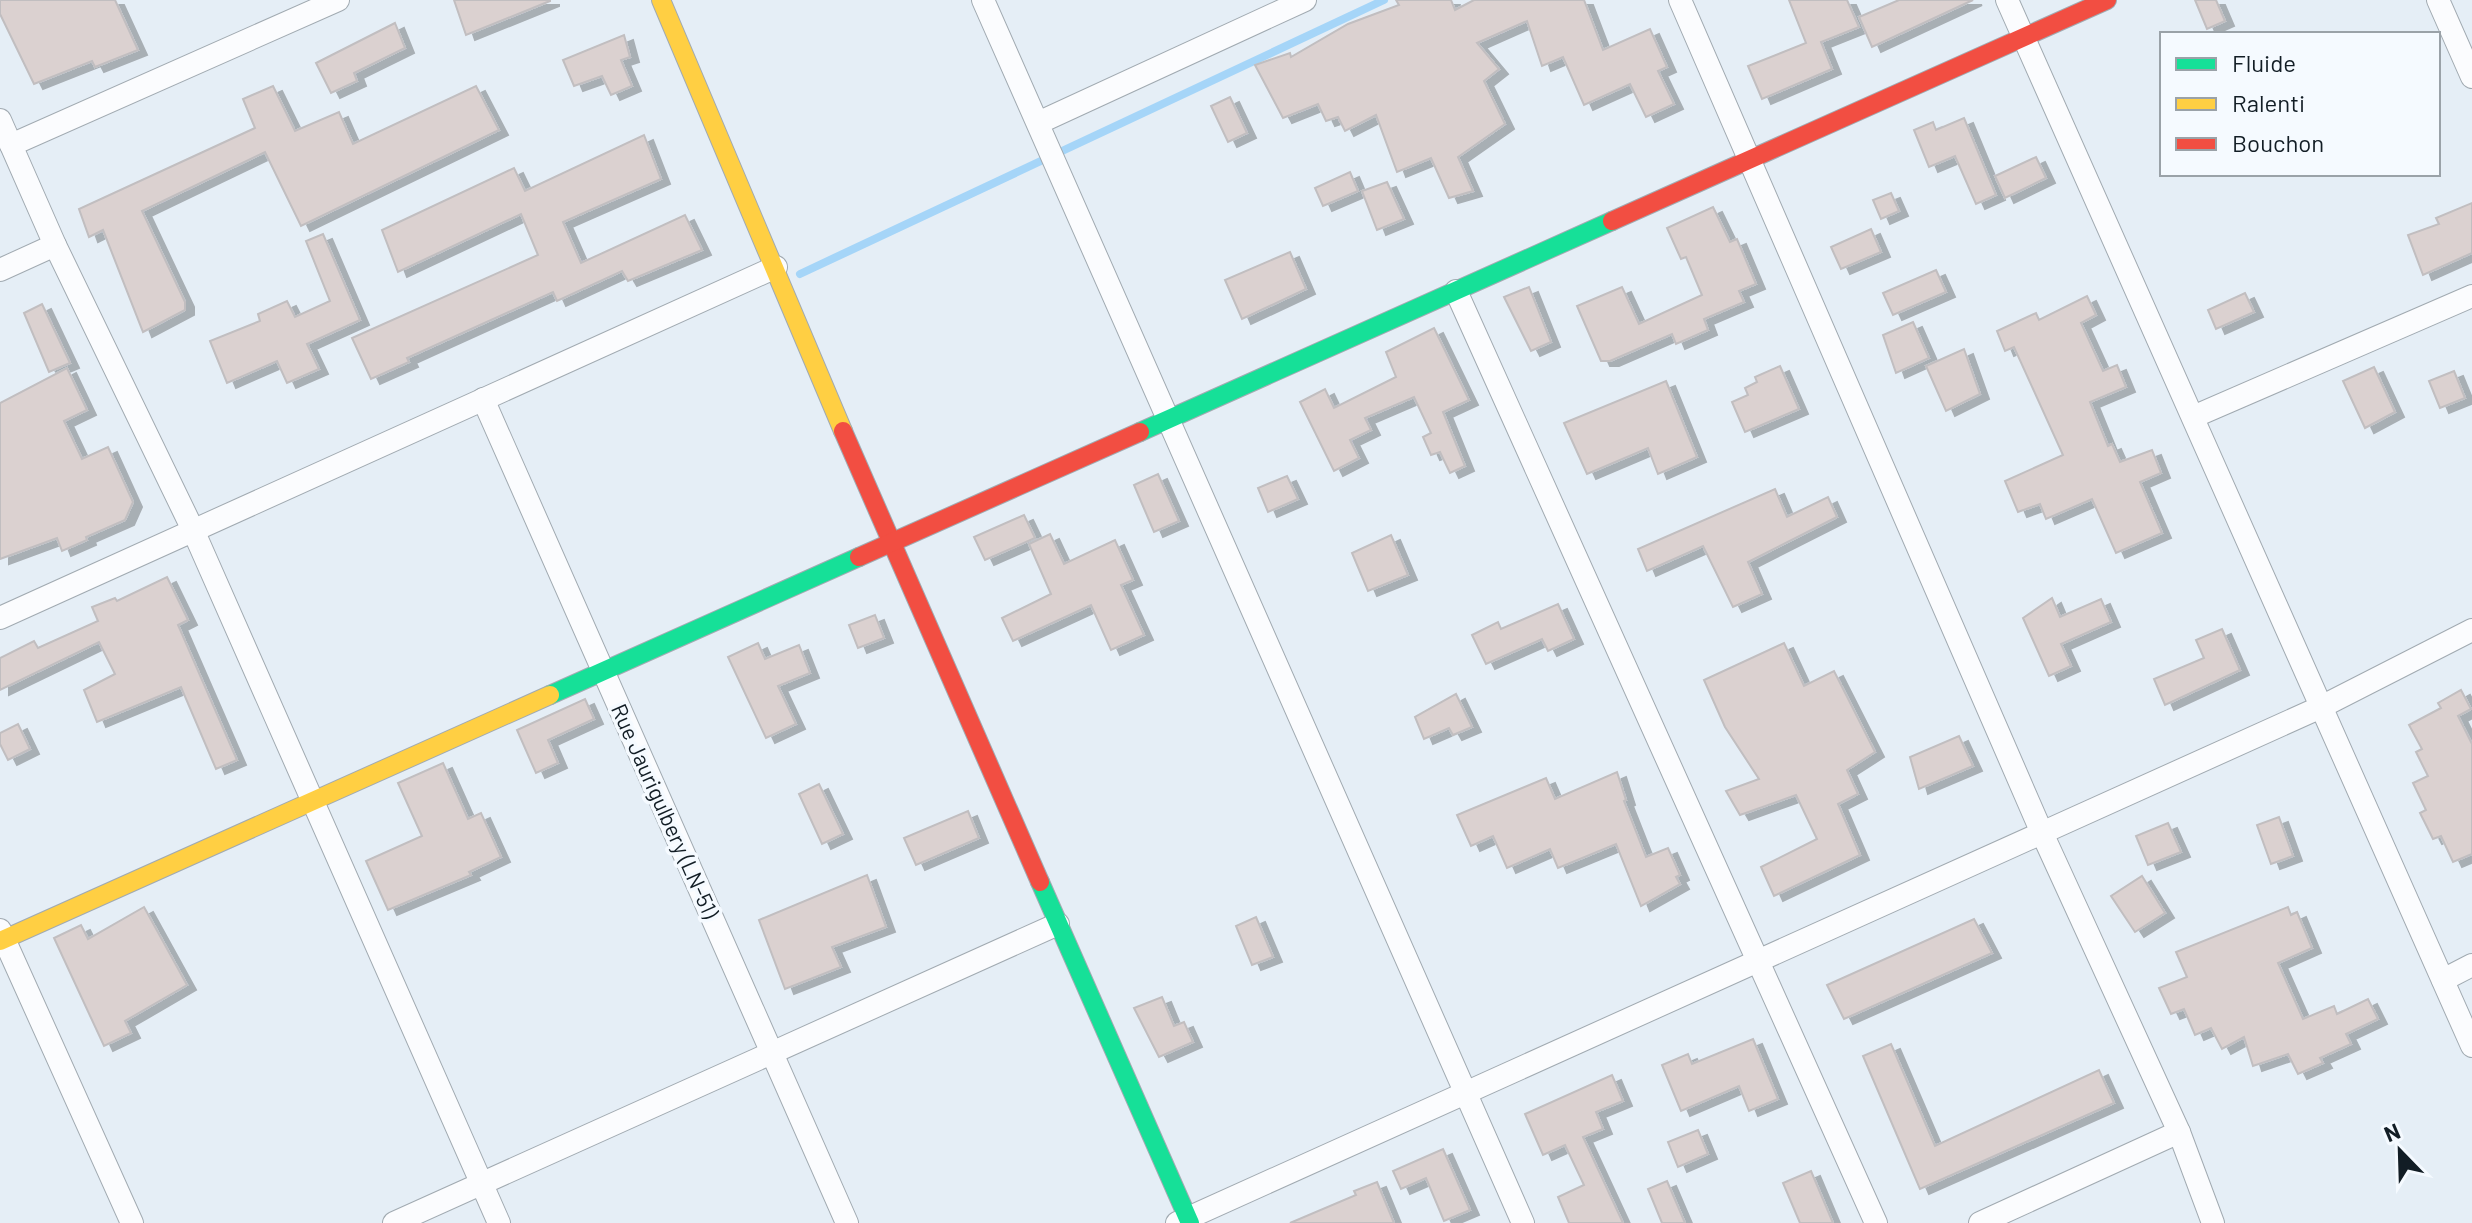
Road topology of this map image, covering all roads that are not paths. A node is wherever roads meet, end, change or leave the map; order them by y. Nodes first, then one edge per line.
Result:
1 (338, 0) edge
2 (661, 0) edge
3 (983, 0) edge
4 (1305, 0) edge
5 (1680, 0) edge
6 (2007, 0) edge
7 (2107, 0) edge
8 (2438, 0) edge
9 (2023, 37) junction
10 (2472, 77) edge
11 (0, 120) edge
12 (1038, 123) junction
13 (11, 145) junction
14 (1750, 159) junction
15 (55, 245) junction
16 (776, 267) junction
17 (0, 270) edge
18 (1456, 291) junction
19 (2472, 296) edge
20 (483, 399) junction
21 (2193, 417) junction
22 (1169, 419) junction
23 (193, 530) junction
24 (890, 543) junction
25 (0, 618) edge
26 (2472, 630) edge
27 (603, 671) junction
28 (2321, 707) junction
29 (313, 801) junction
30 (2042, 833) junction
31 (1058, 924) junction
32 (1, 937) edge
33 (1758, 961) junction
34 (2472, 965) edge
35 (2443, 980) junction
36 (2472, 1046) edge
37 (772, 1053) junction
38 (1466, 1093) junction
39 (2179, 1132) junction
40 (482, 1185) junction
41 (1185, 1221) edge
42 (132, 1223) edge
43 (394, 1223) edge
44 (499, 1223) edge
45 (847, 1223) edge
46 (1523, 1223) edge
47 (1876, 1223) edge
48 (1980, 1223) edge
49 (2213, 1223) edge

1 - 13 street
2 - 16 street
3 - 12 street
4 - 12 street
5 - 14 street
6 - 9 street
7 - 9 street
8 - 10 street
9 - 14 street
9 - 21 street
11 - 13 street
12 - 22 street
13 - 15 street
14 - 18 street
14 - 30 street
15 - 17 street
15 - 23 street
16 - 20 street
16 - 24 street
18 - 22 street
18 - 33 street
19 - 21 street
20 - 23 street
20 - 27 street, Rue Jaurigulbery (LN-51)
21 - 28 street
22 - 24 street
22 - 38 street
23 - 25 street
23 - 29 street
24 - 27 street
24 - 31 street
26 - 28 street
27 - 29 street
27 - 37 street, Rue Jaurigulbery (LN-51)
28 - 30 street
28 - 35 street
29 - 32 street
29 - 40 street
30 - 33 street
30 - 39 street
31 - 37 street
31 - 41 street
32 - 42 street
33 - 38 street
33 - 47 street
34 - 35 street
35 - 36 street
37 - 40 street
37 - 45 street, Rue Jaurigulbery (LN-51)
38 - 41 street
38 - 46 street
39 - 48 street
39 - 49 street
40 - 43 street
40 - 44 street

